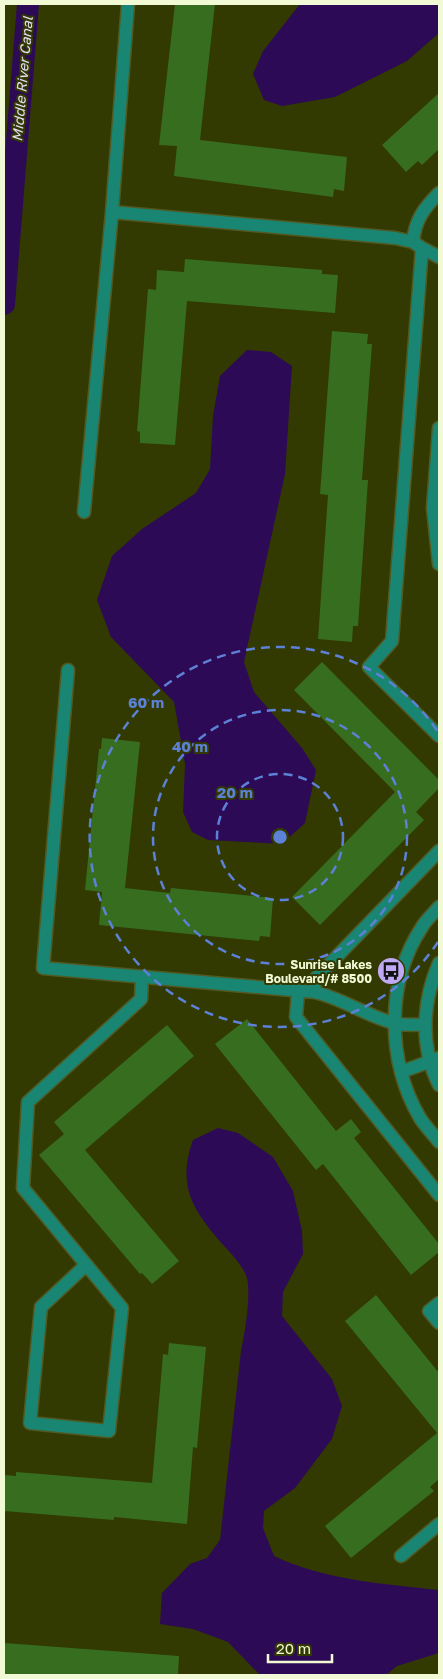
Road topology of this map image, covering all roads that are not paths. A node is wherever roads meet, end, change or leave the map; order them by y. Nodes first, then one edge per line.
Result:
1 (128, 4) edge
2 (439, 193) edge
3 (112, 212) junction
4 (417, 245) junction
5 (439, 257) edge
6 (439, 428) edge
7 (84, 512) dead end
8 (436, 522) edge
9 (439, 564) edge
10 (68, 670) dead end
11 (439, 736) edge
12 (439, 851) edge
13 (439, 907) edge
14 (439, 963) edge
15 (142, 977) junction
16 (298, 991) junction
17 (314, 992) junction
18 (394, 1024) junction
19 (425, 1025) junction
20 (435, 1060) edge
21 (401, 1072) junction
22 (439, 1086) edge
23 (439, 1142) edge
24 (439, 1195) edge
25 (86, 1265) junction
26 (439, 1303) edge
27 (439, 1323) edge
28 (439, 1524) edge
29 (401, 1556) dead end

1 - 3 street
2 - 4 street
3 - 4 street
3 - 7 street
4 - 5 street
4 - 11 street
6 - 8 street
8 - 9 street
10 - 15 street
12 - 17 street
13 - 18 street
14 - 19 street
15 - 16 street
15 - 25 street
16 - 17 street
16 - 24 street
17 - 18 street
18 - 19 street
18 - 21 street
19 - 20 street
20 - 21 street
20 - 22 street
21 - 23 street
25 - 25 street
26 - 27 street
28 - 29 street

